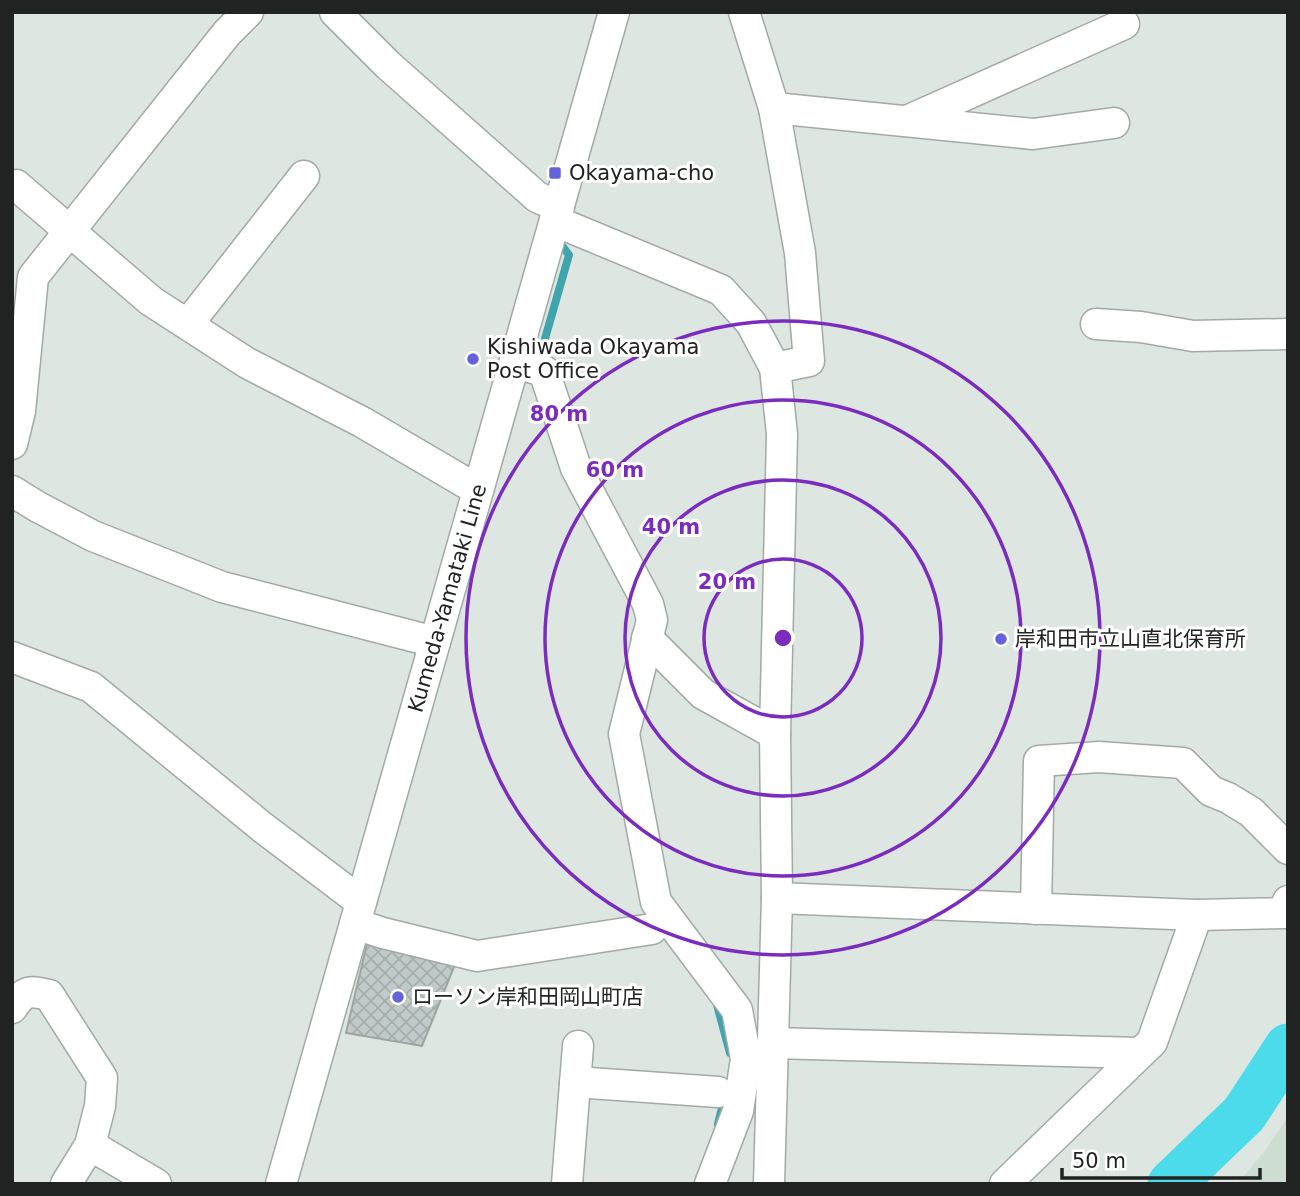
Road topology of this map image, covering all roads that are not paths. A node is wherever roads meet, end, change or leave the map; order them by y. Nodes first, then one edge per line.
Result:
1 (248, 12) edge
2 (335, 12) edge
3 (614, 12) edge
4 (744, 12) edge
5 (1124, 23) dead end
6 (774, 108) junction
7 (907, 121) junction
8 (1114, 123) dead end
9 (303, 176) dead end
10 (12, 186) edge
11 (555, 223) junction
12 (70, 232) junction
13 (188, 324) junction
14 (1096, 324) dead end
15 (1288, 334) edge
16 (530, 367) junction
17 (775, 368) junction
18 (12, 444) edge
19 (478, 490) junction
20 (12, 491) edge
21 (648, 638) junction
22 (435, 642) junction
23 (12, 657) edge
24 (775, 734) junction
25 (1288, 849) edge
26 (777, 898) junction
27 (1288, 901) edge
28 (1036, 909) junction
29 (358, 913) junction
30 (1197, 915) junction
31 (652, 929) dead end
32 (12, 1008) edge
33 (773, 1044) junction
34 (578, 1046) dead end
35 (1139, 1054) junction
36 (575, 1082) junction
37 (718, 1092) dead end
38 (90, 1145) junction
39 (66, 1184) edge
40 (156, 1184) edge
41 (281, 1184) edge
42 (567, 1184) edge
43 (710, 1184) edge
44 (769, 1184) edge
45 (1005, 1184) edge

1 - 12 street
2 - 11 street
3 - 11 street, Kumeda-Yamataki Line
4 - 6 street
5 - 7 street
6 - 7 street
6 - 17 street
7 - 8 street
9 - 13 street
10 - 12 street
11 - 16 street, Kumeda-Yamataki Line
11 - 17 street
12 - 13 street
12 - 18 street
13 - 19 street
14 - 15 street
16 - 19 street, Kumeda-Yamataki Line
16 - 21 street
17 - 24 street
19 - 22 street, Kumeda-Yamataki Line
20 - 22 street
21 - 24 street
21 - 43 street
22 - 29 street, Kumeda-Yamataki Line
23 - 29 street
24 - 26 street
25 - 28 street
26 - 28 street
26 - 33 street
27 - 30 street
28 - 30 street
29 - 31 street
29 - 41 street, Kumeda-Yamataki Line
30 - 35 street
32 - 38 street
33 - 35 street
33 - 44 street
34 - 36 street
35 - 45 street
36 - 37 street
36 - 42 street
38 - 39 street
38 - 40 street

